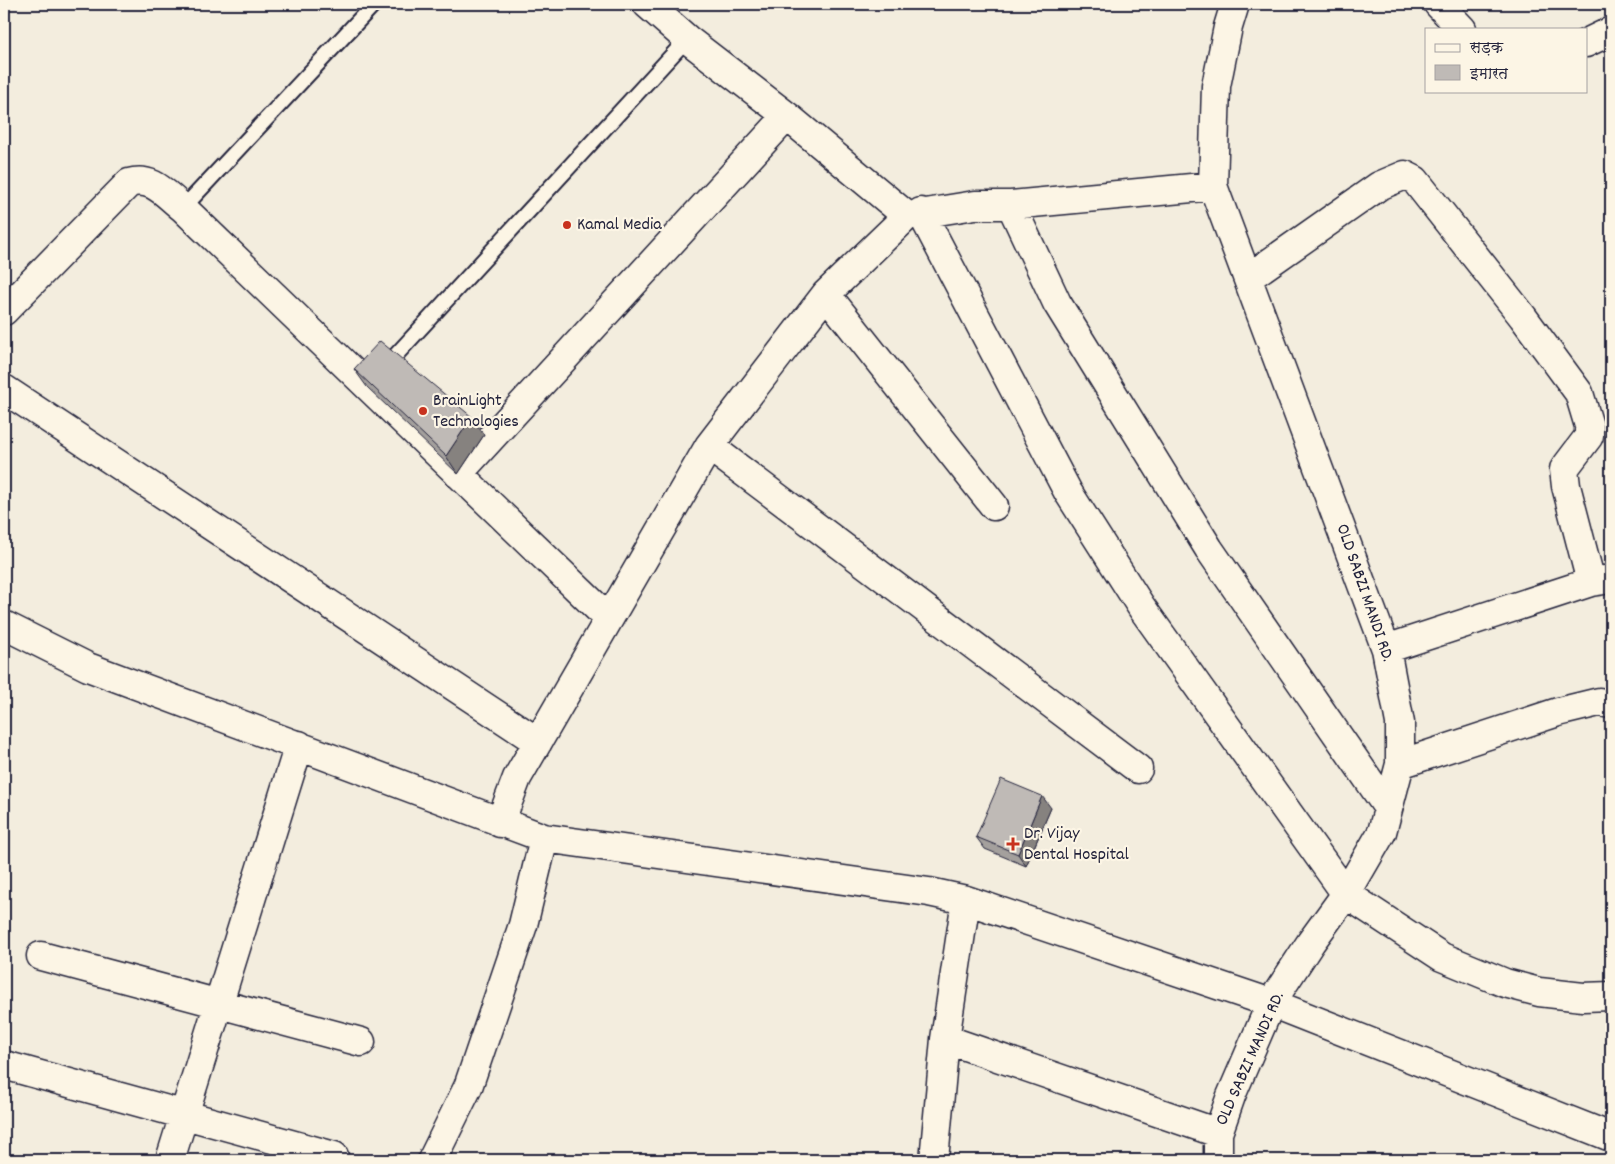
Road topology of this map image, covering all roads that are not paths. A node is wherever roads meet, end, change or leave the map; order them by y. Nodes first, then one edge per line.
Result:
1 (374, 4) edge
2 (647, 4) edge
3 (1235, 4) edge
4 (1438, 4) edge
5 (1461, 28) edge
6 (1611, 31) edge
7 (687, 39) junction
8 (1588, 42) edge
9 (787, 116) junction
10 (1213, 186) junction
11 (1011, 204) junction
12 (183, 208) junction
13 (914, 214) junction
14 (1248, 278) junction
15 (826, 294) junction
16 (4, 311) edge
17 (367, 386) junction
18 (4, 389) edge
19 (709, 446) junction
20 (458, 474) junction
21 (994, 506) dead end
22 (1601, 581) edge
23 (609, 619) junction
24 (4, 625) edge
25 (1386, 649) junction
26 (1611, 704) edge
27 (538, 742) junction
28 (299, 745) junction
29 (1400, 764) junction
30 (1138, 769) dead end
31 (1388, 808) junction
32 (500, 823) junction
33 (544, 838) junction
34 (1346, 894) junction
35 (966, 900) junction
36 (41, 956) dead end
37 (1611, 996) edge
38 (1271, 1003) junction
39 (218, 1004) junction
40 (945, 1039) junction
41 (361, 1042) dead end
42 (4, 1066) edge
43 (184, 1115) junction
44 (1218, 1133) junction
45 (1611, 1137) edge
46 (334, 1156) dead end
47 (170, 1160) edge
48 (432, 1160) edge
49 (934, 1160) edge
50 (1218, 1160) edge

1 - 12 lane
2 - 7 street
3 - 10 street, OLD SABZI MANDI RD.
4 - 5 street
6 - 8 street
7 - 9 street
7 - 17 lane
9 - 13 street
9 - 20 street
10 - 11 street
10 - 14 street, OLD SABZI MANDI RD.
11 - 13 street
11 - 31 street
12 - 16 street
12 - 17 street
13 - 15 street
13 - 34 street
14 - 22 street
14 - 25 street, OLD SABZI MANDI RD.
15 - 19 street
15 - 21 street
17 - 20 street
18 - 27 street
19 - 23 street
19 - 30 street
20 - 23 street
22 - 25 street
23 - 27 street
24 - 28 street
25 - 29 street, OLD SABZI MANDI RD.
26 - 29 street
27 - 32 street
28 - 32 street
28 - 39 street
29 - 31 street, OLD SABZI MANDI RD.
31 - 34 street, OLD SABZI MANDI RD.
32 - 33 street
33 - 35 street
33 - 48 street
34 - 37 street
34 - 38 street, OLD SABZI MANDI RD.
35 - 38 street
35 - 40 street
36 - 39 street
38 - 44 street, OLD SABZI MANDI RD.
38 - 45 street
39 - 41 street
39 - 43 street
40 - 44 street
40 - 49 street
42 - 43 street
43 - 46 street
43 - 47 street
44 - 50 street, OLD SABZI MANDI RD.

